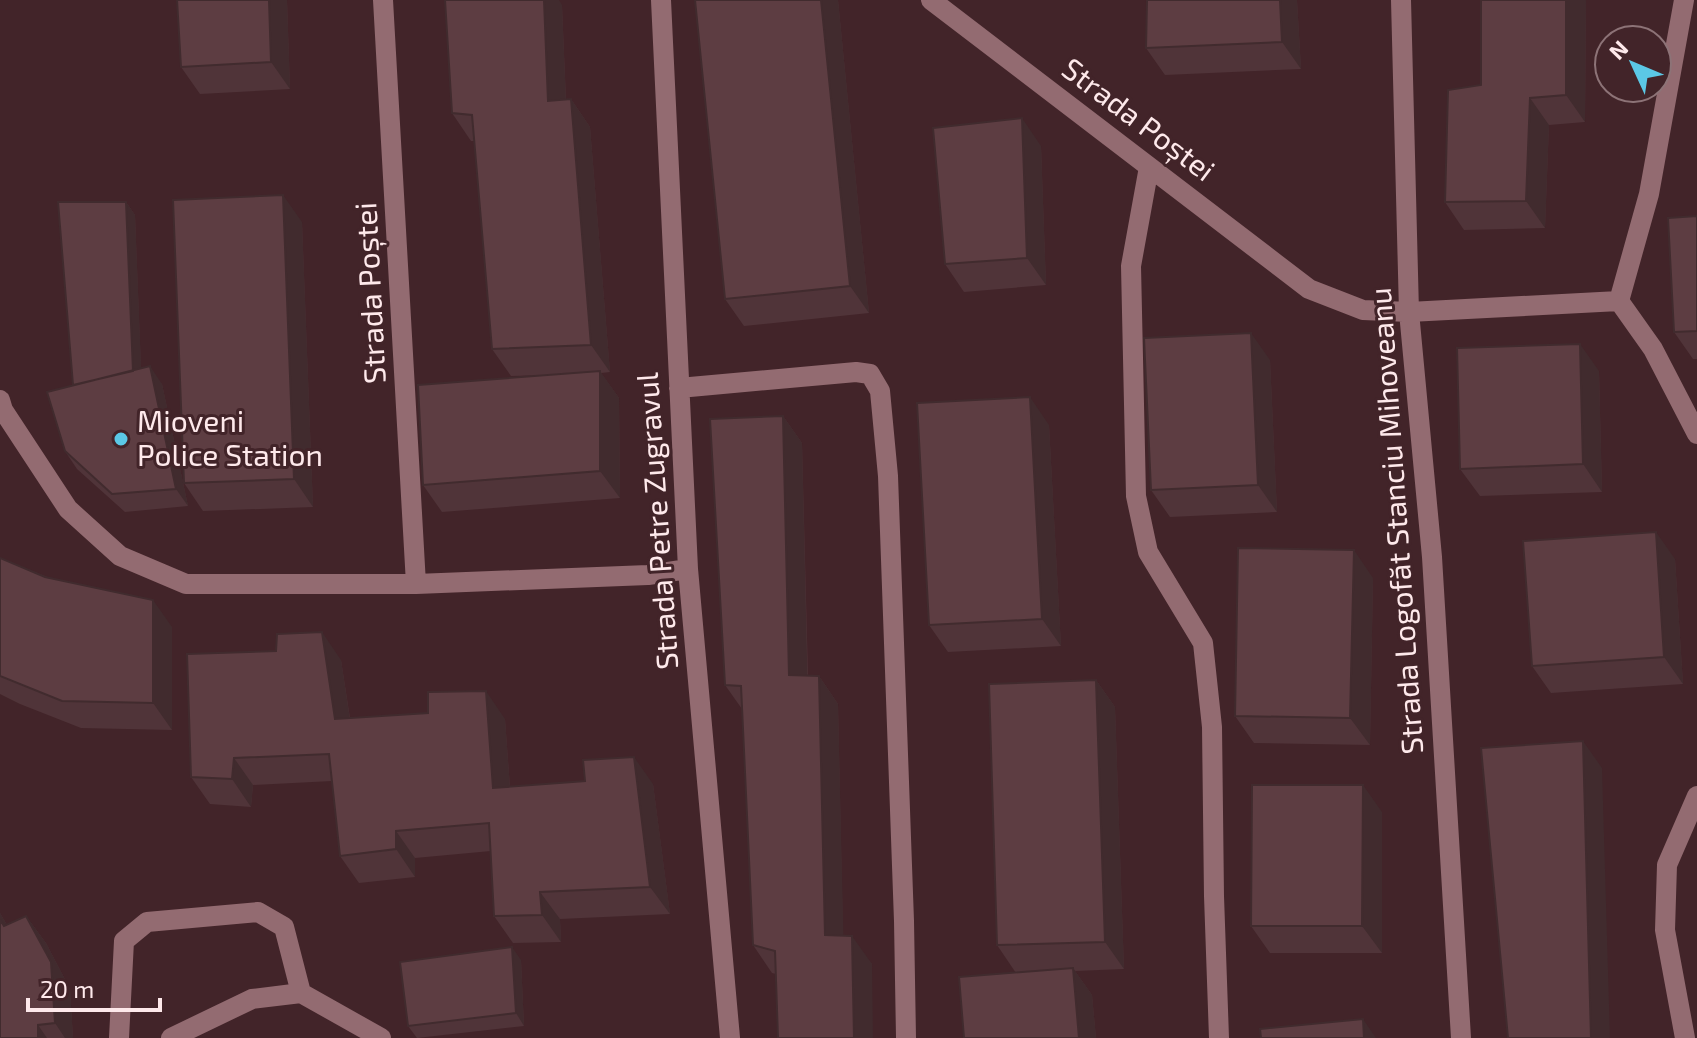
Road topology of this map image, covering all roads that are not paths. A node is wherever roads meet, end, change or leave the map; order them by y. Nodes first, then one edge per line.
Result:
1 (383, 0) edge
2 (661, 0) edge
3 (931, 0) edge
4 (1401, 0) edge
5 (1684, 0) edge
6 (1149, 167) junction
7 (1619, 301) junction
8 (1409, 312) junction
9 (679, 388) junction
10 (0, 400) edge
11 (1694, 421) edge
12 (688, 569) junction
13 (416, 584) junction
14 (1697, 796) edge
15 (301, 993) junction
16 (119, 1038) edge
17 (171, 1038) edge
18 (381, 1038) edge
19 (730, 1038) edge
20 (906, 1038) edge
21 (1219, 1038) edge
22 (1461, 1038) edge
23 (1685, 1038) edge

1 - 13 street, Strada Poștei
2 - 9 street, Strada Petre Zugravul
3 - 6 street, Strada Poștei
4 - 8 street, Strada Logofăt Stanciu Mihoveanu
5 - 7 street
6 - 8 street, Strada Poștei
6 - 21 street
7 - 8 street, Strada Poștei
7 - 11 street
8 - 22 street, Strada Logofăt Stanciu Mihoveanu
9 - 12 street, Strada Petre Zugravul
9 - 20 street
10 - 13 street
12 - 13 street
12 - 19 street, Strada Petre Zugravul
14 - 23 street
15 - 16 street
15 - 17 street
15 - 18 street

